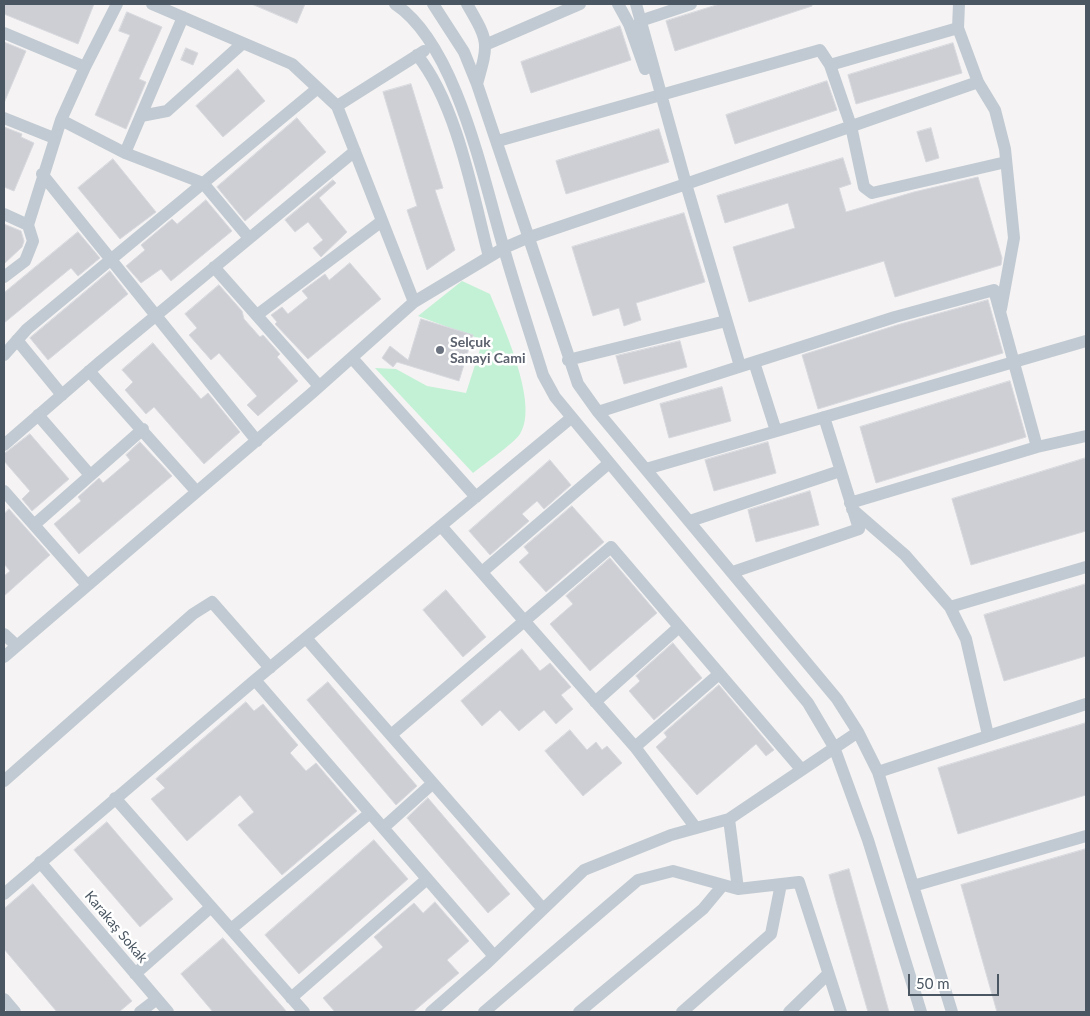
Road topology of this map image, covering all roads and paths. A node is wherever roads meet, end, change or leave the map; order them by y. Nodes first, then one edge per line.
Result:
1 (117, 4) edge
2 (152, 4) edge
3 (395, 4) edge
4 (432, 4) edge
5 (467, 4) edge
6 (580, 4) edge
7 (618, 4) edge
8 (636, 4) edge
9 (691, 4) edge
10 (959, 4) edge
11 (183, 17) junction
12 (640, 21) junction
13 (958, 28) junction
14 (4, 33) edge
15 (243, 42) junction
16 (485, 45) junction
17 (432, 46) junction
18 (417, 55) junction
19 (830, 65) junction
20 (85, 67) junction
21 (645, 69) dead end
22 (978, 82) junction
23 (477, 84) junction
24 (318, 88) junction
25 (660, 96) junction
26 (337, 106) junction
27 (141, 116) junction
28 (4, 118) edge
29 (61, 120) junction
30 (851, 126) junction
31 (54, 138) junction
32 (498, 141) junction
33 (355, 151) junction
34 (126, 152) junction
35 (1006, 162) junction
36 (42, 174) junction
37 (203, 183) junction
38 (686, 184) junction
39 (4, 214) edge
40 (382, 221) junction
41 (28, 225) junction
42 (249, 238) junction
43 (528, 238) junction
44 (504, 248) junction
45 (489, 257) junction
46 (111, 259) junction
47 (214, 267) junction
48 (4, 277) edge
49 (414, 302) junction
50 (1000, 313) junction
51 (156, 315) junction
52 (257, 316) junction
53 (726, 321) junction
54 (17, 340) junction
55 (1086, 341) edge
56 (4, 355) edge
57 (352, 358) junction
58 (568, 360) junction
59 (754, 362) junction
60 (1012, 362) junction
61 (740, 366) junction
62 (89, 371) junction
63 (319, 386) junction
64 (62, 395) junction
65 (598, 412) junction
66 (38, 415) junction
67 (824, 417) junction
68 (572, 418) junction
69 (143, 429) junction
70 (776, 431) junction
71 (1086, 436) edge
72 (257, 440) junction
73 (4, 445) edge
74 (1037, 447) junction
75 (608, 464) junction
76 (646, 469) junction
77 (840, 471) junction
78 (90, 475) junction
79 (4, 491) edge
80 (196, 491) junction
81 (476, 497) junction
82 (851, 506) junction
83 (690, 521) junction
84 (34, 525) junction
85 (441, 526) junction
86 (1086, 567) edge
87 (482, 572) junction
88 (733, 572) junction
89 (87, 585) junction
90 (950, 607) junction
91 (524, 620) junction
92 (679, 627) junction
93 (4, 634) edge
94 (306, 638) junction
95 (17, 646) junction
96 (4, 657) edge
97 (270, 668) junction
98 (720, 674) junction
99 (255, 680) junction
100 (595, 702) junction
101 (1086, 704) edge
102 (858, 732) junction
103 (988, 735) junction
104 (391, 736) junction
105 (635, 747) junction
106 (834, 747) junction
107 (801, 769) junction
108 (878, 772) junction
109 (4, 781) edge
110 (433, 783) junction
111 (115, 798) junction
112 (370, 812) junction
113 (729, 819) junction
114 (383, 828) junction
115 (696, 828) junction
116 (1086, 836) edge
117 (40, 862) junction
118 (427, 879) junction
119 (781, 884) junction
120 (723, 885) junction
121 (914, 886) junction
122 (738, 889) junction
123 (4, 894) edge
124 (211, 907) junction
125 (543, 909) junction
126 (231, 930) junction
127 (494, 956) junction
128 (135, 974) junction
129 (828, 974) junction
130 (291, 998) junction
131 (4, 999) edge
132 (157, 999) junction
133 (15, 1012) edge
134 (140, 1012) edge
135 (168, 1012) edge
136 (304, 1012) edge
137 (431, 1012) edge
138 (484, 1012) edge
139 (579, 1012) edge
140 (682, 1012) edge
141 (789, 1012) edge
142 (840, 1012) edge
143 (920, 1012) edge
144 (952, 1012) edge

1 - 20 street
2 - 11 street
3 - 17 street
4 - 23 street
5 - 16 street
6 - 16 street
7 - 21 street
8 - 12 street
9 - 12 street
10 - 13 street
11 - 15 street
11 - 27 street
12 - 25 street
13 - 19 street
13 - 22 street
14 - 20 street
15 - 24 street
15 - 27 street
16 - 23 street
17 - 18 street
17 - 44 street
18 - 26 street
18 - 45 street
19 - 25 street
19 - 30 street
20 - 29 street
22 - 30 street
22 - 35 street
23 - 32 street
24 - 26 street
24 - 37 street
25 - 32 street
25 - 38 street
26 - 33 street
27 - 34 street
28 - 31 street
29 - 31 street
29 - 34 street
30 - 35 street
30 - 38 street
31 - 36 street
32 - 43 street
33 - 40 street
33 - 42 street
34 - 37 street
35 - 50 street
36 - 41 street
36 - 46 street
37 - 42 street
37 - 46 street
38 - 43 street
38 - 53 street
39 - 41 street
40 - 49 street
40 - 52 street
41 - 48 street
42 - 47 street
43 - 44 street
43 - 58 street
44 - 45 street
44 - 68 street
45 - 49 street
46 - 51 street
46 - 54 street
47 - 51 street
47 - 52 street
49 - 57 street
50 - 59 street
50 - 60 street
51 - 62 street
51 - 72 street
52 - 63 street
53 - 58 street
53 - 61 street
54 - 56 street
54 - 64 street
55 - 60 street
57 - 63 street
57 - 81 street
58 - 65 street
59 - 61 street
59 - 70 street
60 - 67 street
60 - 74 street
61 - 65 street
62 - 64 street
62 - 69 street
63 - 72 street
64 - 66 street
65 - 76 street
66 - 73 street
66 - 78 street
67 - 70 street
67 - 77 street
68 - 75 street
68 - 81 street
69 - 78 street
69 - 80 street
70 - 76 street
71 - 74 street
72 - 80 street
74 - 82 street
75 - 87 street
75 - 106 street
76 - 83 street
77 - 82 street
77 - 83 street
78 - 84 street
79 - 84 street
80 - 89 street
81 - 85 street
82 - 88 street
82 - 90 street
83 - 88 street
84 - 89 street
85 - 87 street
85 - 94 street
86 - 90 street
87 - 91 street
88 - 102 street
89 - 95 street
90 - 103 street
91 - 92 street
91 - 100 street
91 - 104 street
92 - 98 street
92 - 100 street
93 - 95 street
94 - 97 street
94 - 104 street
95 - 96 street
97 - 99 street
97 - 109 street
98 - 105 street
98 - 107 street
99 - 111 street
99 - 112 street
100 - 105 street
101 - 103 street
102 - 106 street
102 - 108 street
103 - 108 street
104 - 110 street
105 - 115 street
106 - 107 street
106 - 143 street
107 - 113 street
108 - 121 street
110 - 114 street
110 - 125 street
111 - 117 street
111 - 124 street
112 - 114 street
112 - 126 street
113 - 115 street
113 - 122 street
114 - 118 street
115 - 125 street
116 - 121 street
117 - 123 street
117 - 128 street, Karakaş Sokak
118 - 127 street
118 - 130 street
119 - 122 street
119 - 129 street
119 - 140 street
120 - 122 street
120 - 138 street
120 - 139 street
121 - 144 street
124 - 126 street
124 - 128 street
125 - 127 street
126 - 130 street
127 - 137 street
128 - 132 street, Karakaş Sokak
129 - 141 street
129 - 142 street
130 - 136 street
131 - 133 street
132 - 134 street
132 - 135 street, Karakaş Sokak

